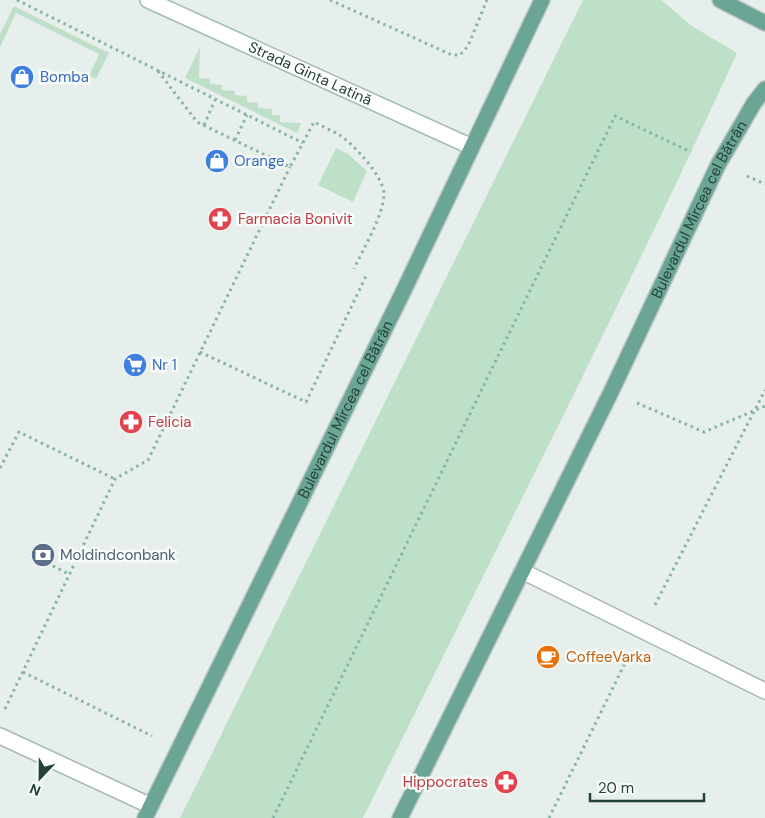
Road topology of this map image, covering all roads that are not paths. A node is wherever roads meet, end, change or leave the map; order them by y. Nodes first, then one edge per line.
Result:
1 (148, 0) edge
2 (542, 0) edge
3 (720, 0) edge
4 (765, 23) edge
5 (765, 89) edge
6 (472, 147) junction
7 (522, 571) junction
8 (765, 691) edge
9 (0, 736) edge
10 (148, 812) edge
11 (400, 818) edge

1 - 6 street, Strada Ginta Latină
2 - 6 main road, Bulevardul Mircea cel Bătrân
3 - 4 main road
5 - 7 main road, Bulevardul Mircea cel Bătrân
6 - 10 main road, Bulevardul Mircea cel Bătrân
7 - 8 street
7 - 11 main road, Bulevardul Mircea cel Bătrân
9 - 10 street

